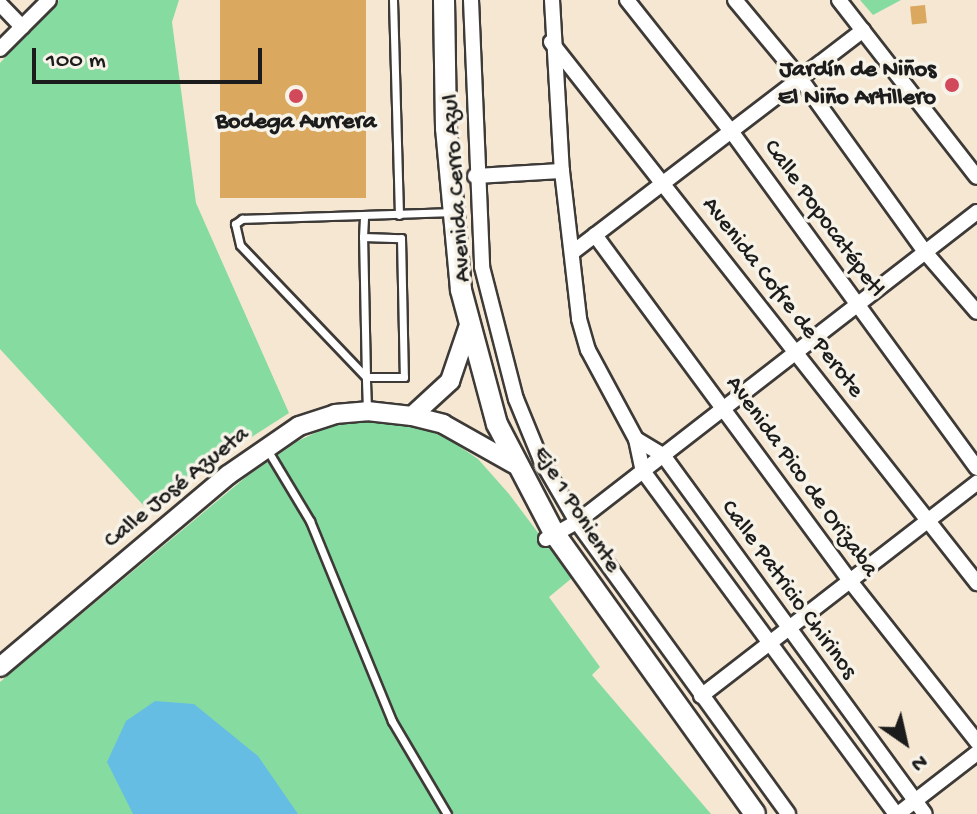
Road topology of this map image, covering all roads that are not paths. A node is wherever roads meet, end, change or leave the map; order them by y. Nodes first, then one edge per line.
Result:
1 (49, 0) edge
2 (393, 0) edge
3 (444, 0) edge
4 (471, 0) edge
5 (552, 0) edge
6 (627, 0) edge
7 (735, 0) edge
8 (839, 0) edge
9 (0, 4) edge
10 (22, 27) junction
11 (863, 30) junction
12 (551, 42) junction
13 (0, 49) edge
14 (800, 78) junction
15 (731, 131) junction
16 (562, 171) junction
17 (475, 176) junction
18 (977, 177) edge
19 (663, 183) junction
20 (453, 212) junction
21 (977, 212) edge
22 (399, 215) junction
23 (364, 216) junction
24 (595, 235) junction
25 (363, 237) junction
26 (573, 252) junction
27 (925, 252) junction
28 (858, 304) junction
29 (977, 312) edge
30 (468, 328) junction
31 (796, 352) junction
32 (366, 377) junction
33 (724, 408) junction
34 (367, 411) junction
35 (412, 416) junction
36 (636, 439) junction
37 (265, 446) junction
38 (663, 455) junction
39 (514, 464) junction
40 (977, 468) edge
41 (643, 471) junction
42 (977, 483) edge
43 (930, 520) junction
44 (577, 522) junction
45 (550, 536) junction
46 (850, 581) junction
47 (977, 583) edge
48 (788, 629) junction
49 (770, 643) junction
50 (0, 667) edge
51 (701, 696) junction
52 (855, 720) junction
53 (837, 734) junction
54 (977, 742) edge
55 (977, 753) edge
56 (914, 801) junction
57 (447, 814) edge
58 (755, 814) edge
59 (788, 814) edge
60 (897, 814) edge
61 (925, 814) edge

1 - 10 street
2 - 22 lane
3 - 20 main road, Eje 1 Poniente
4 - 17 street, Avenida Cerro Azul
5 - 12 street, Calle Patricio Chirinos
6 - 15 street, Calle Popocatépetl
7 - 14 street
8 - 11 street
9 - 10 street
10 - 13 street
11 - 14 street
11 - 18 street
12 - 16 street, Calle Patricio Chirinos
12 - 19 street, Avenida Cofre de Perote
14 - 15 street
14 - 27 street
15 - 19 street
15 - 28 street, Calle Popocatépetl
16 - 17 street
16 - 26 street, Calle Patricio Chirinos
17 - 44 street, Avenida Cerro Azul
19 - 24 street
19 - 31 street, Avenida Cofre de Perote
20 - 22 lane
20 - 30 main road, Eje 1 Poniente
21 - 27 street
22 - 23 lane
23 - 25 lane
23 - 32 lane
24 - 26 street
24 - 33 street, Avenida Pico de Orizaba
25 - 32 lane
25 - 32 lane
26 - 36 street, Calle Patricio Chirinos
27 - 28 street
27 - 29 street
28 - 31 street
28 - 40 street, Calle Popocatépetl
30 - 35 street
30 - 39 main road, Eje 1 Poniente
31 - 33 street
31 - 43 street, Avenida Cofre de Perote
32 - 34 lane
33 - 38 street
33 - 46 street, Avenida Pico de Orizaba
34 - 35 street, Calle José Azueta
34 - 37 street, Calle José Azueta
35 - 39 street, Calle José Azueta
36 - 38 street, Calle Patricio Chirinos
36 - 41 street, Calle Patricio Chirinos
37 - 50 street, Calle José Azueta
37 - 57 lane
38 - 41 street
38 - 48 street, Calle Patricio Chirinos
39 - 45 main road, Eje 1 Poniente
41 - 44 street
41 - 49 street, Calle Patricio Chirinos
42 - 43 street
43 - 46 street
43 - 47 street, Avenida Cofre de Perote
44 - 45 street
44 - 51 street, Avenida Cerro Azul
45 - 58 main road, Eje 1 Poniente
46 - 48 street
46 - 54 street, Avenida Pico de Orizaba
48 - 49 street
48 - 52 street, Calle Patricio Chirinos
49 - 51 street
49 - 53 street, Calle Patricio Chirinos
51 - 59 street, Avenida Cerro Azul
52 - 53 street
52 - 56 street, Calle Patricio Chirinos
53 - 60 street, Calle Patricio Chirinos
55 - 56 street
56 - 60 street
56 - 61 street, Calle Patricio Chirinos

